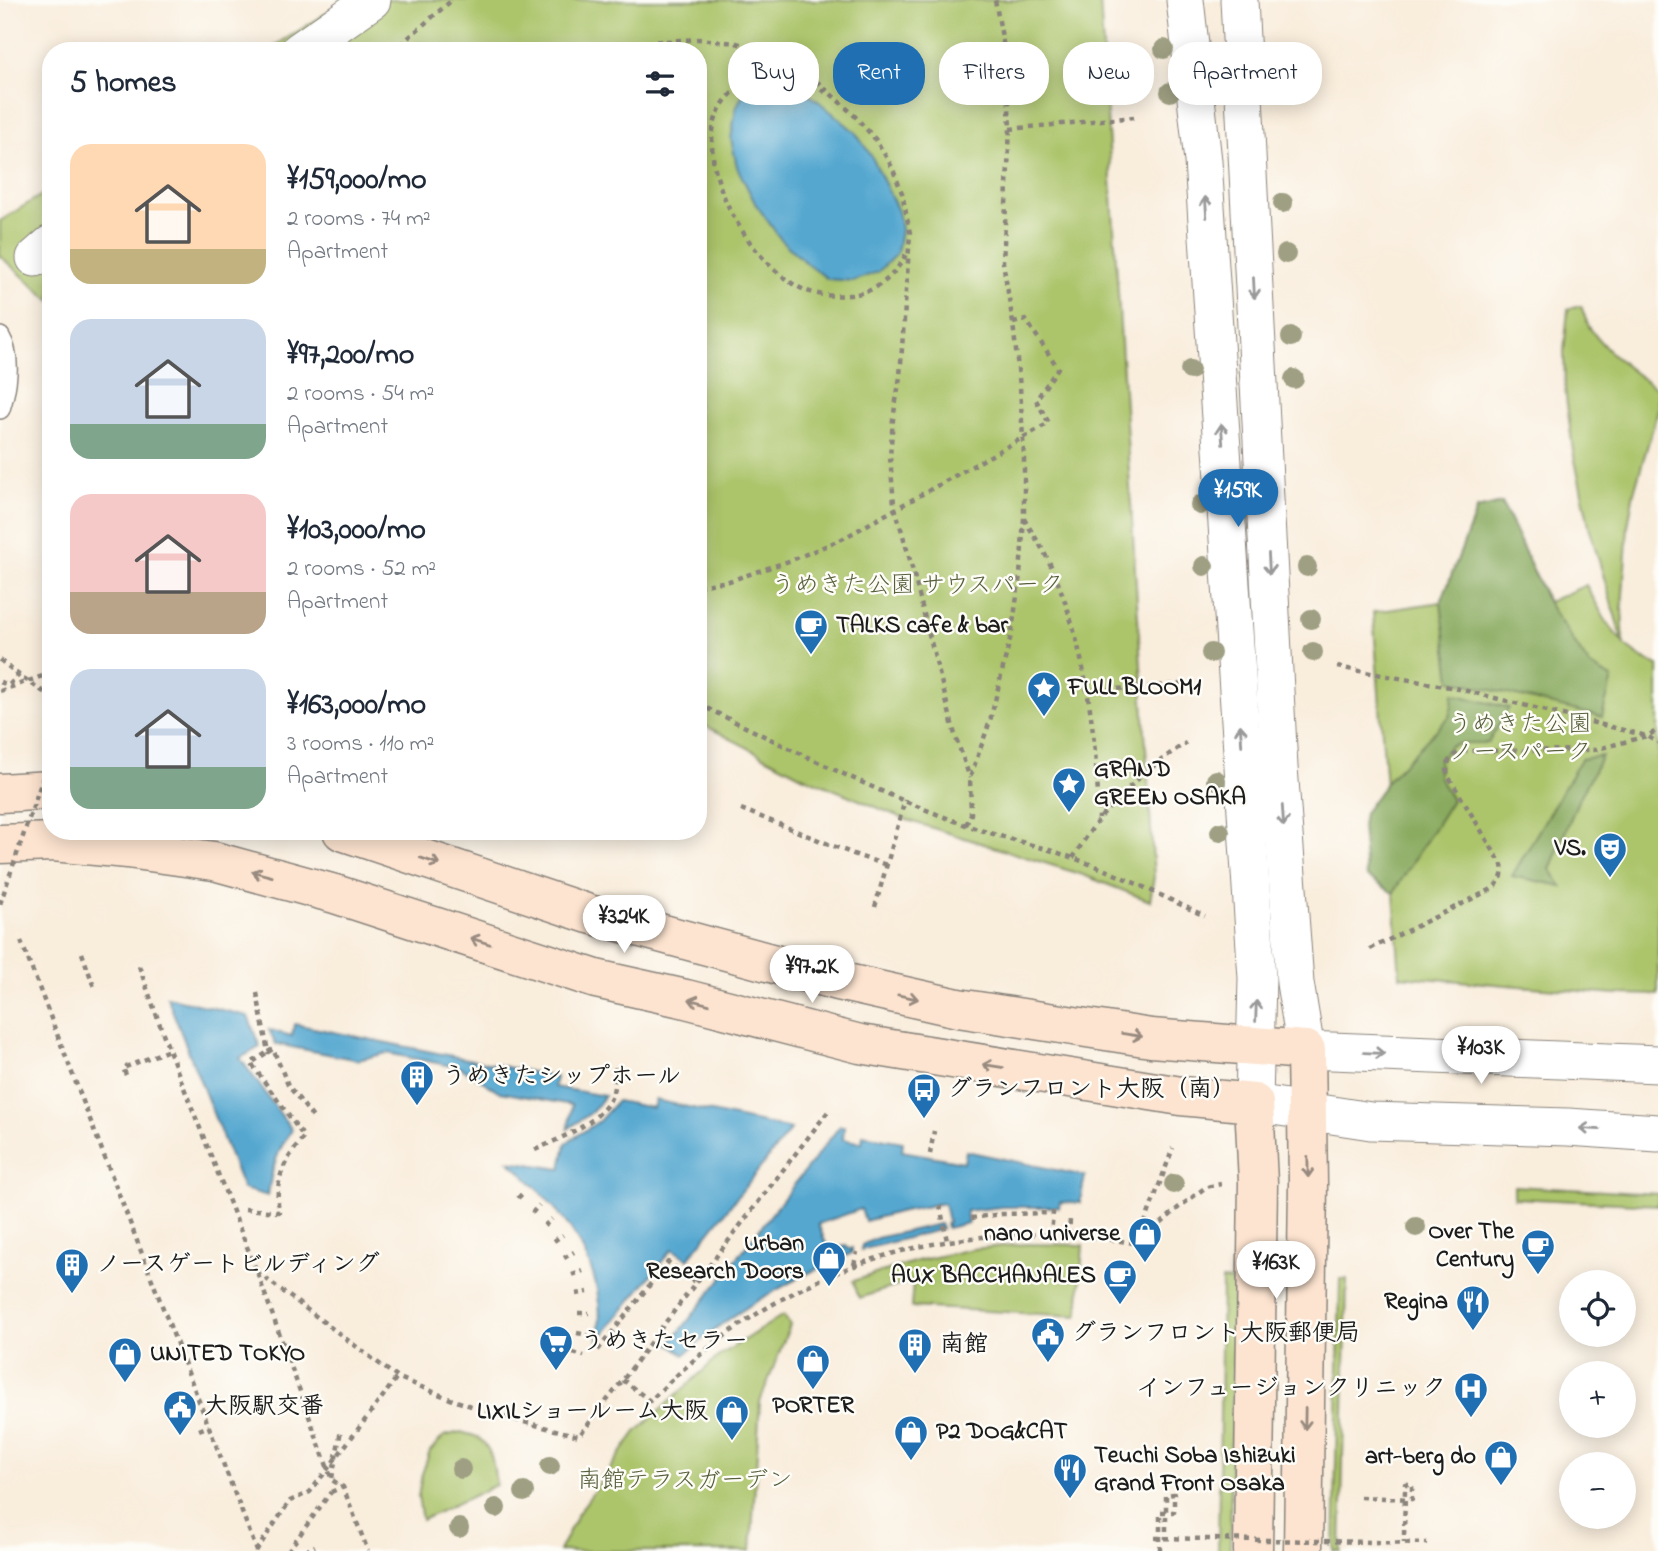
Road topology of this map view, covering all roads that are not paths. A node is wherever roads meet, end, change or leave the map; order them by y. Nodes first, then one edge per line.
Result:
1 (372, 0) edge
2 (1185, 0) edge
3 (1239, 0) edge
4 (312, 42) edge
5 (0, 337) edge
6 (0, 409) edge
7 (42, 791) edge
8 (0, 793) edge
9 (369, 840) edge
10 (0, 844) edge
11 (1254, 1047) junction
12 (1306, 1050) junction
13 (1658, 1064) edge
14 (1254, 1103) junction
15 (1307, 1111) junction
16 (1658, 1132) edge
17 (1253, 1551) edge
18 (1303, 1551) edge

1 - 4 street
11 -> 2 street
3 -> 12 street
5 - 6 lane
7 - 8 street
9 -> 11 street
14 -> 10 street
11 - 12 street
11 - 14 street
12 -> 13 street
12 - 15 street
14 - 15 street
14 - 17 street
16 -> 15 street
15 -> 18 street

